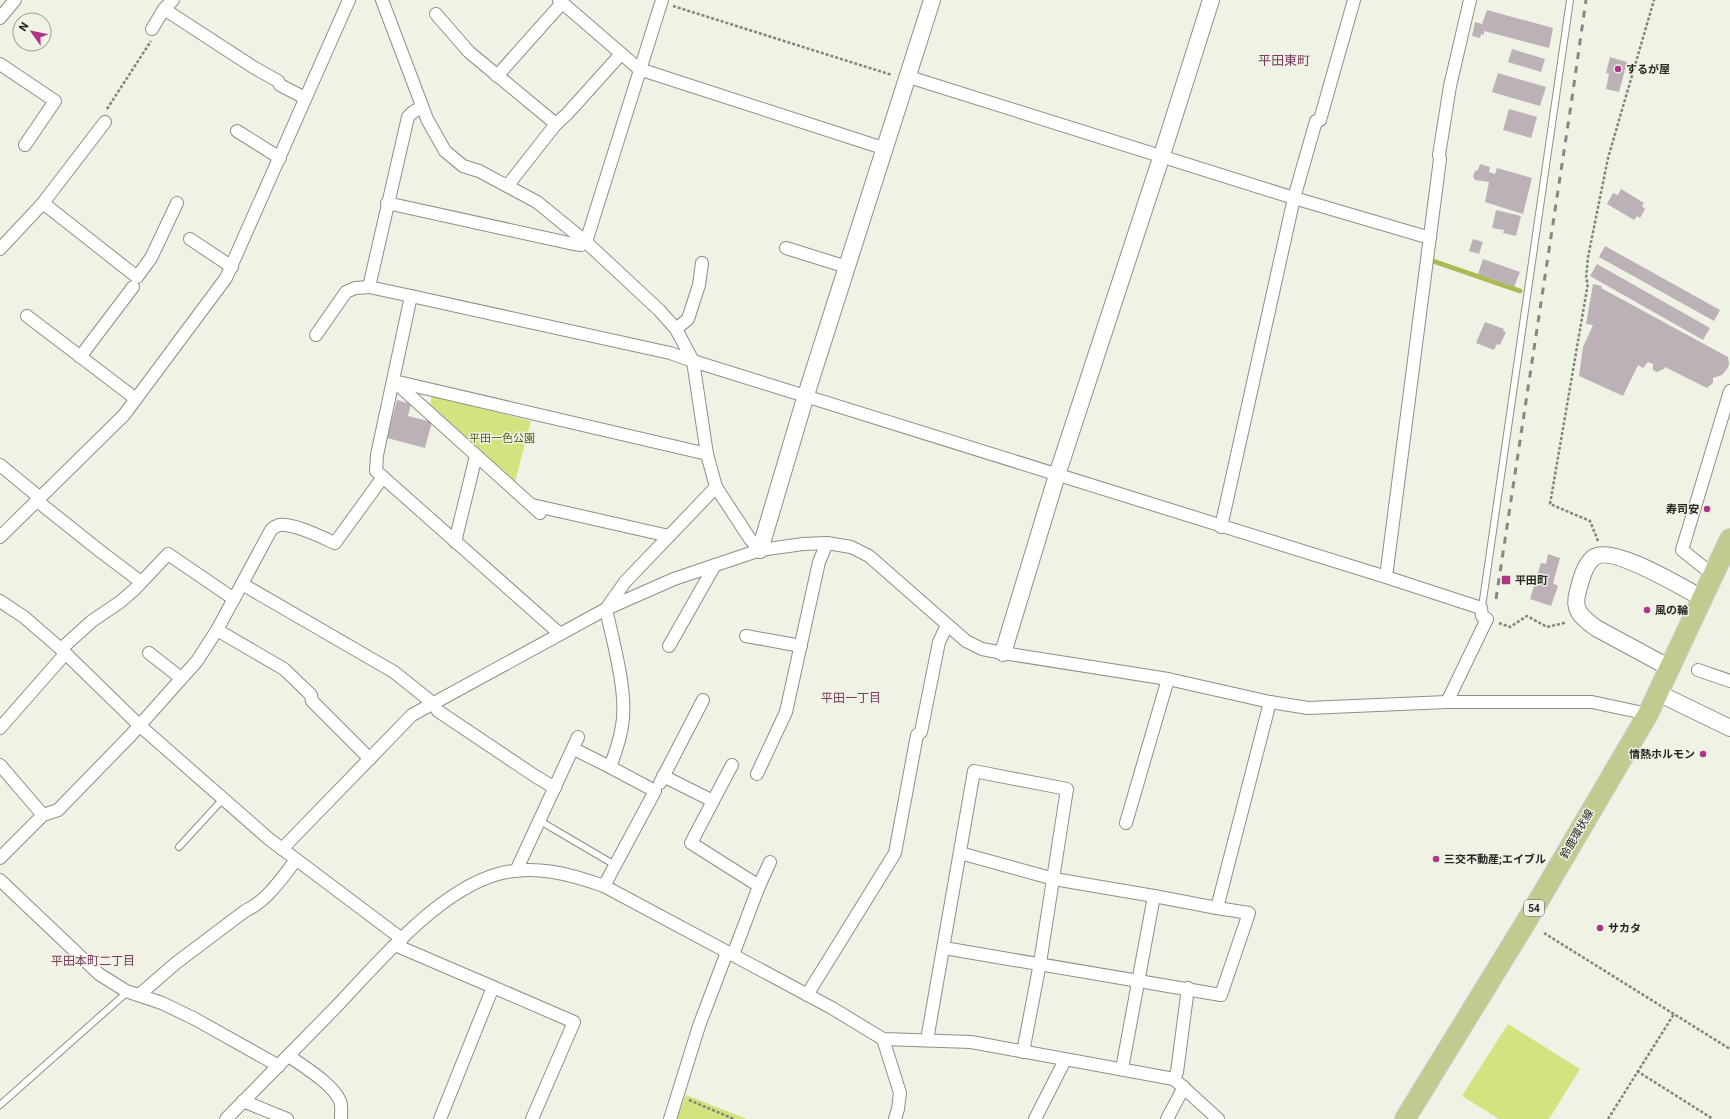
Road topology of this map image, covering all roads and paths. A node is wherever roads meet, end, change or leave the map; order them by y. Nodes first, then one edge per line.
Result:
1 (15, 0) edge
2 (173, 0) edge
3 (349, 0) edge
4 (382, 0) edge
5 (932, 0) edge
6 (1211, 0) edge
7 (1354, 0) edge
8 (1470, 0) edge
9 (1570, 0) edge
10 (1654, 0) edge
11 (561, 1) edge
12 (662, 1) edge
13 (164, 9) junction
14 (436, 14) dead end
15 (0, 18) edge
16 (152, 29) joint
17 (621, 54) junction
18 (0, 64) edge
19 (639, 69) junction
20 (497, 76) junction
21 (908, 78) junction
22 (305, 98) junction
23 (422, 107) junction
24 (105, 122) joint
25 (556, 124) junction
26 (237, 131) dead end
27 (25, 144) dead end
28 (886, 150) junction
29 (1162, 155) junction
30 (280, 158) junction
31 (508, 185) junction
32 (1294, 198) junction
33 (43, 203) junction
34 (177, 203) dead end
35 (388, 203) junction
36 (1430, 238) junction
37 (190, 239) dead end
38 (586, 242) junction
39 (786, 248) dead end
40 (0, 249) edge
41 (702, 263) dead end
42 (232, 267) junction
43 (847, 267) junction
44 (133, 287) dead end
45 (369, 287) junction
46 (411, 296) junction
47 (27, 316) dead end
48 (676, 329) junction
49 (316, 335) dead end
50 (80, 357) junction
51 (694, 362) junction
52 (394, 381) junction
53 (1730, 391) edge
54 (806, 395) junction
55 (136, 399) junction
56 (707, 454) junction
57 (476, 456) junction
58 (0, 466) edge
59 (1057, 475) junction
60 (383, 477) junction
61 (716, 487) junction
62 (38, 498) junction
63 (1221, 527) junction
64 (669, 536) junction
65 (0, 537) edge
66 (1730, 539) edge
67 (456, 542) junction
68 (827, 543) junction
69 (760, 550) junction
70 (1601, 555) junction
71 (715, 565) junction
72 (1712, 574) junction
73 (1386, 577) junction
74 (141, 582) junction
75 (242, 584) junction
76 (1702, 598) junction
77 (234, 599) junction
78 (0, 601) edge
79 (1481, 608) junction
80 (606, 609) junction
81 (1578, 612) junction
82 (1487, 619) junction
83 (947, 625) junction
84 (217, 630) junction
85 (560, 634) junction
86 (746, 636) dead end
87 (669, 646) dead end
88 (801, 646) junction
89 (63, 651) junction
90 (149, 653) dead end
91 (1004, 653) junction
92 (1670, 668) junction
93 (1698, 670) dead end
94 (181, 678) junction
95 (1168, 679) junction
96 (1730, 681) edge
97 (1658, 693) junction
98 (703, 700) dead end
99 (1270, 702) junction
100 (1447, 702) junction
101 (434, 704) junction
102 (1648, 714) junction
103 (140, 725) junction
104 (0, 728) edge
105 (1730, 728) edge
106 (578, 737) dead end
107 (574, 749) junction
108 (370, 759) junction
109 (0, 765) edge
110 (732, 765) dead end
111 (610, 767) junction
112 (757, 774) dead end
113 (663, 776) junction
114 (555, 788) junction
115 (655, 791) junction
116 (222, 800) junction
117 (713, 801) junction
118 (43, 815) junction
119 (540, 821) junction
120 (1126, 823) dead end
121 (179, 847) dead end
122 (282, 849) junction
123 (960, 853) junction
124 (0, 858) edge
125 (296, 860) junction
126 (770, 862) dead end
127 (615, 865) junction
128 (516, 871) junction
129 (1054, 879) junction
130 (0, 880) edge
131 (604, 886) junction
132 (759, 886) junction
133 (1154, 896) junction
134 (1217, 908) junction
135 (1544, 932) dead end
136 (399, 942) junction
137 (944, 948) junction
138 (730, 953) junction
139 (1040, 963) junction
140 (1138, 980) junction
141 (493, 988) junction
142 (1188, 988) junction
143 (126, 991) junction
144 (139, 995) junction
145 (807, 996) junction
146 (1674, 1014) junction
147 (883, 1040) junction
148 (927, 1040) junction
149 (1730, 1049) edge
150 (1022, 1052) junction
151 (289, 1056) junction
152 (1065, 1060) junction
153 (279, 1066) junction
154 (1122, 1069) junction
155 (1637, 1071) junction
156 (1174, 1079) junction
157 (1184, 1087) junction
158 (677, 1096) junction
159 (243, 1102) junction
160 (0, 1105) edge
161 (226, 1119) edge
162 (286, 1119) edge
163 (341, 1119) edge
164 (440, 1119) edge
165 (532, 1119) edge
166 (670, 1119) edge
167 (734, 1119) edge
168 (895, 1119) edge
169 (1035, 1119) edge
170 (1168, 1119) edge
171 (1218, 1119) edge
172 (1405, 1119) edge
173 (1608, 1119) edge
174 (1713, 1119) edge

1 - 15 street
2 - 13 street
3 - 22 street
4 - 23 street
5 - 21 street
6 - 29 street
7 - 32 street
8 - 36 street
9 - 79 lane
10 - 70 path
11 - 17 street
11 - 20 street
12 - 19 street
12 - 21 path
13 - 16 street
13 - 22 street
14 - 20 street
16 - 24 path
17 - 19 street
17 - 25 street
18 - 27 street
19 - 28 street
19 - 38 street
20 - 25 street
21 - 28 street
21 - 29 street
22 - 30 street
23 - 31 street
23 - 35 street
24 - 33 street
25 - 31 street
26 - 30 street
28 - 43 street
29 - 32 street
29 - 59 street
30 - 42 street
31 - 38 street
32 - 36 street
32 - 63 street
33 - 34 street
33 - 40 street
35 - 38 street
35 - 45 street
36 - 73 street
37 - 42 street
38 - 48 street
39 - 43 street
41 - 48 street
42 - 55 street
43 - 54 street
44 - 50 street
45 - 46 street
45 - 49 street
46 - 51 street
46 - 52 street
47 - 50 street
48 - 51 street
50 - 55 street
51 - 54 street
51 - 56 street
52 - 56 street
52 - 57 street
52 - 60 street
53 - 72 street
54 - 59 street
54 - 69 street
55 - 62 street
56 - 61 street
57 - 64 street
57 - 67 street
58 - 62 street
59 - 63 street
59 - 91 street
60 - 67 street
60 - 75 street
61 - 64 street
61 - 69 street
62 - 65 street
62 - 74 street
63 - 73 street
64 - 80 street
66 - 72 main road, 鈴鹿環状線 / 54
67 - 85 street
68 - 69 street
68 - 83 street
68 - 88 street
69 - 71 street
70 - 76 street
70 - 81 street
71 - 80 street
71 - 87 street
72 - 76 main road, 鈴鹿環状線 / 54
73 - 79 street
74 - 77 street
74 - 89 street
75 - 77 street
75 - 101 street
76 - 92 main road, 鈴鹿環状線 / 54
77 - 84 street
78 - 89 street
79 - 82 street
80 - 85 street
80 - 111 street
81 - 82 path
81 - 92 street
82 - 100 street
83 - 91 street
83 - 145 street
84 - 94 street
84 - 108 street
85 - 101 street
86 - 88 street
88 - 112 street
89 - 103 street
89 - 104 street
90 - 94 street
91 - 95 street
92 - 97 main road, 鈴鹿環状線 / 54
93 - 96 street
94 - 103 street
95 - 99 street
95 - 120 street
97 - 102 main road, 鈴鹿環状線 / 54
97 - 105 street
98 - 113 street
99 - 100 street
99 - 134 street
100 - 102 street
101 - 108 street
101 - 114 street
102 - 172 main road, 鈴鹿環状線 / 54
103 - 116 street
103 - 118 street
106 - 107 street
107 - 111 street
107 - 114 street
108 - 122 street
109 - 118 street
110 - 117 street
111 - 115 street
113 - 115 street
113 - 117 street
114 - 119 street
115 - 127 street
116 - 121 lane
116 - 122 street
117 - 132 street
118 - 124 street
119 - 127 lane
119 - 128 street
122 - 125 street
123 - 129 street
123 - 129 street
123 - 137 street
125 - 136 street
125 - 144 street
126 - 132 street
127 - 131 street
128 - 131 street
128 - 136 street
129 - 133 street
129 - 139 street
130 - 143 street
131 - 138 street
132 - 138 street
133 - 134 street
133 - 140 street
134 - 142 street
135 - 146 path
136 - 141 street
136 - 151 street
137 - 139 street
137 - 148 street
138 - 145 street
138 - 158 street
139 - 140 street
139 - 150 street
140 - 142 street
140 - 154 street
141 - 164 street
141 - 165 street
142 - 156 street
143 - 144 street
143 - 160 lane
144 - 153 street
145 - 147 street
146 - 149 path
146 - 155 path
147 - 148 street
147 - 168 street
148 - 150 street
150 - 152 street
151 - 153 street
151 - 163 street
152 - 154 street
152 - 169 street
153 - 159 street
154 - 156 street
155 - 173 path
155 - 174 path
156 - 157 street
157 - 170 street
157 - 171 street
158 - 166 street
158 - 167 path
159 - 161 street
159 - 162 street

